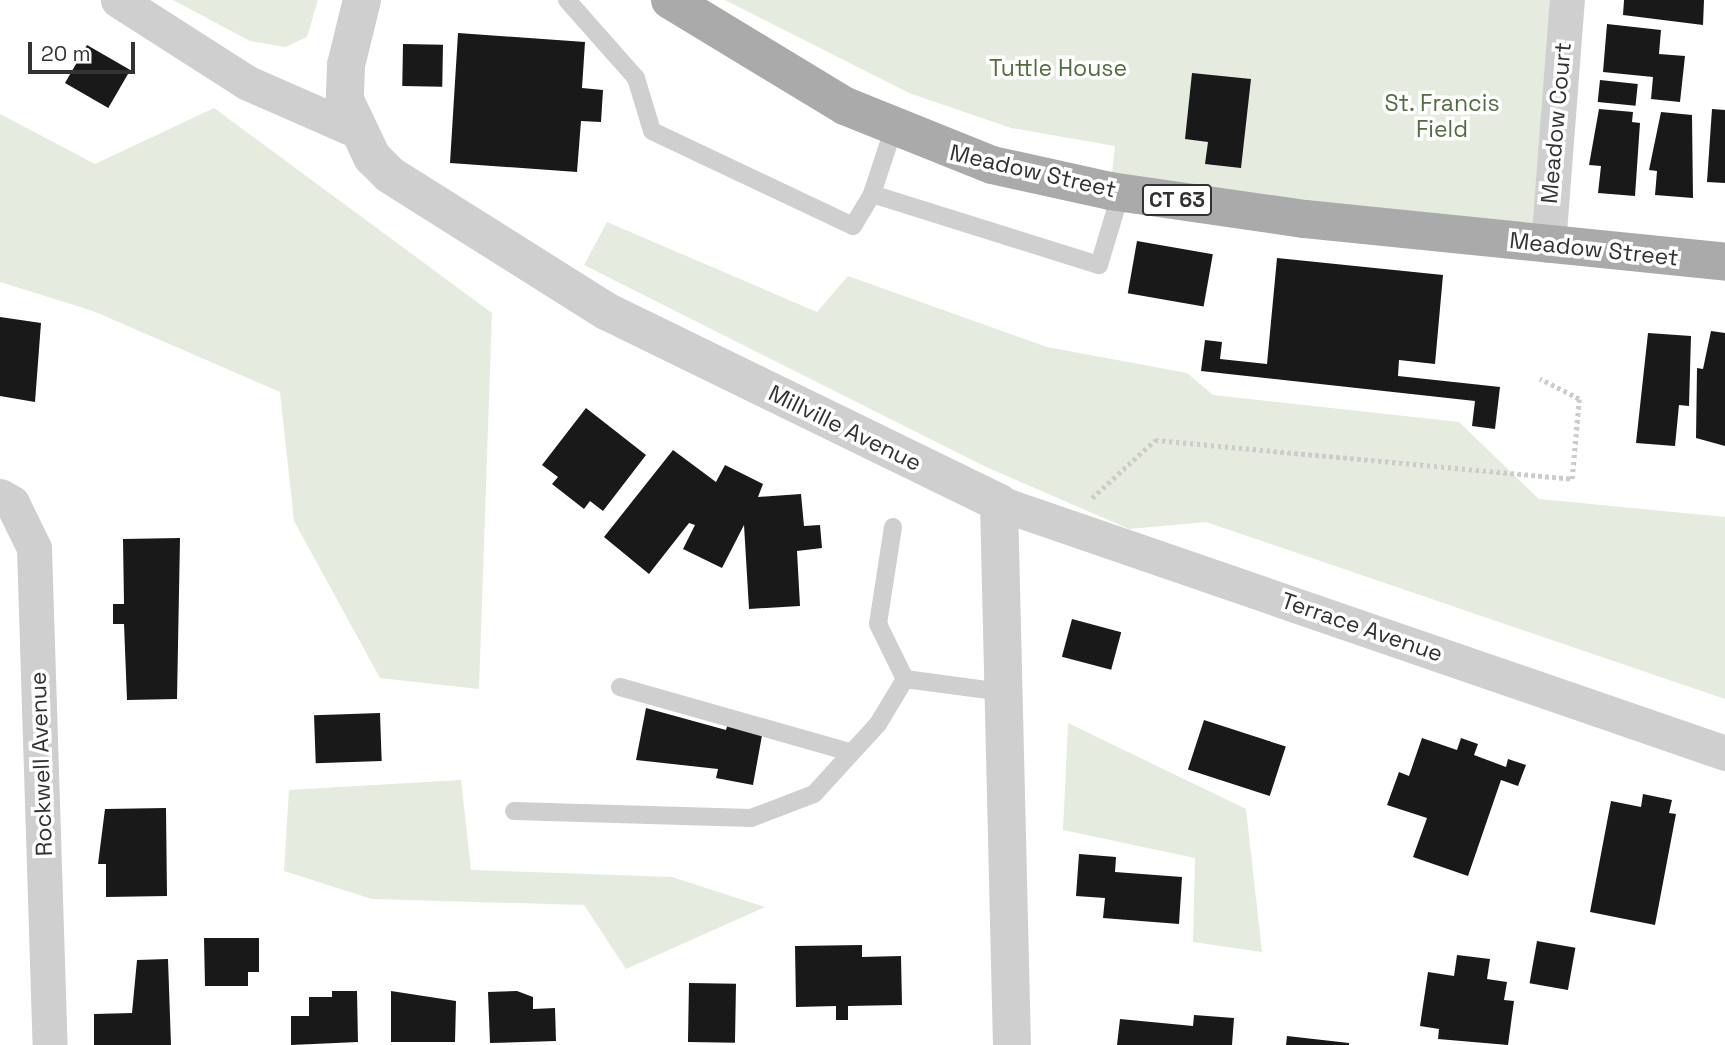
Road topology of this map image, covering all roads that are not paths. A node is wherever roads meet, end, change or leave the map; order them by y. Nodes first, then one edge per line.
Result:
1 (118, 0) edge
2 (362, 0) edge
3 (567, 0) edge
4 (670, 0) edge
5 (1567, 0) edge
6 (355, 130) junction
7 (893, 130) junction
8 (1121, 192) junction
9 (872, 194) junction
10 (1548, 245) junction
11 (1725, 262) edge
12 (0, 496) edge
13 (999, 503) junction
14 (893, 527) dead end
15 (905, 679) junction
16 (620, 687) dead end
17 (1003, 692) junction
18 (849, 752) junction
19 (1725, 753) edge
20 (513, 811) dead end
21 (50, 1045) edge
22 (1012, 1045) edge

1 - 6 street
2 - 6 street, Millville Avenue
3 - 9 lane
4 - 7 main road, Meadow Street / CT 63
5 - 10 street, Meadow Court
6 - 13 street, Millville Avenue
7 - 8 main road, Meadow Street / CT 63
7 - 9 lane
8 - 9 lane
8 - 10 main road, Meadow Street / CT 63
10 - 11 main road, Meadow Street / CT 63
12 - 21 street, Rockwell Avenue
13 - 17 street
13 - 19 street, Terrace Avenue
14 - 15 lane
15 - 17 lane
15 - 18 lane
16 - 18 lane
17 - 22 street
18 - 20 lane

